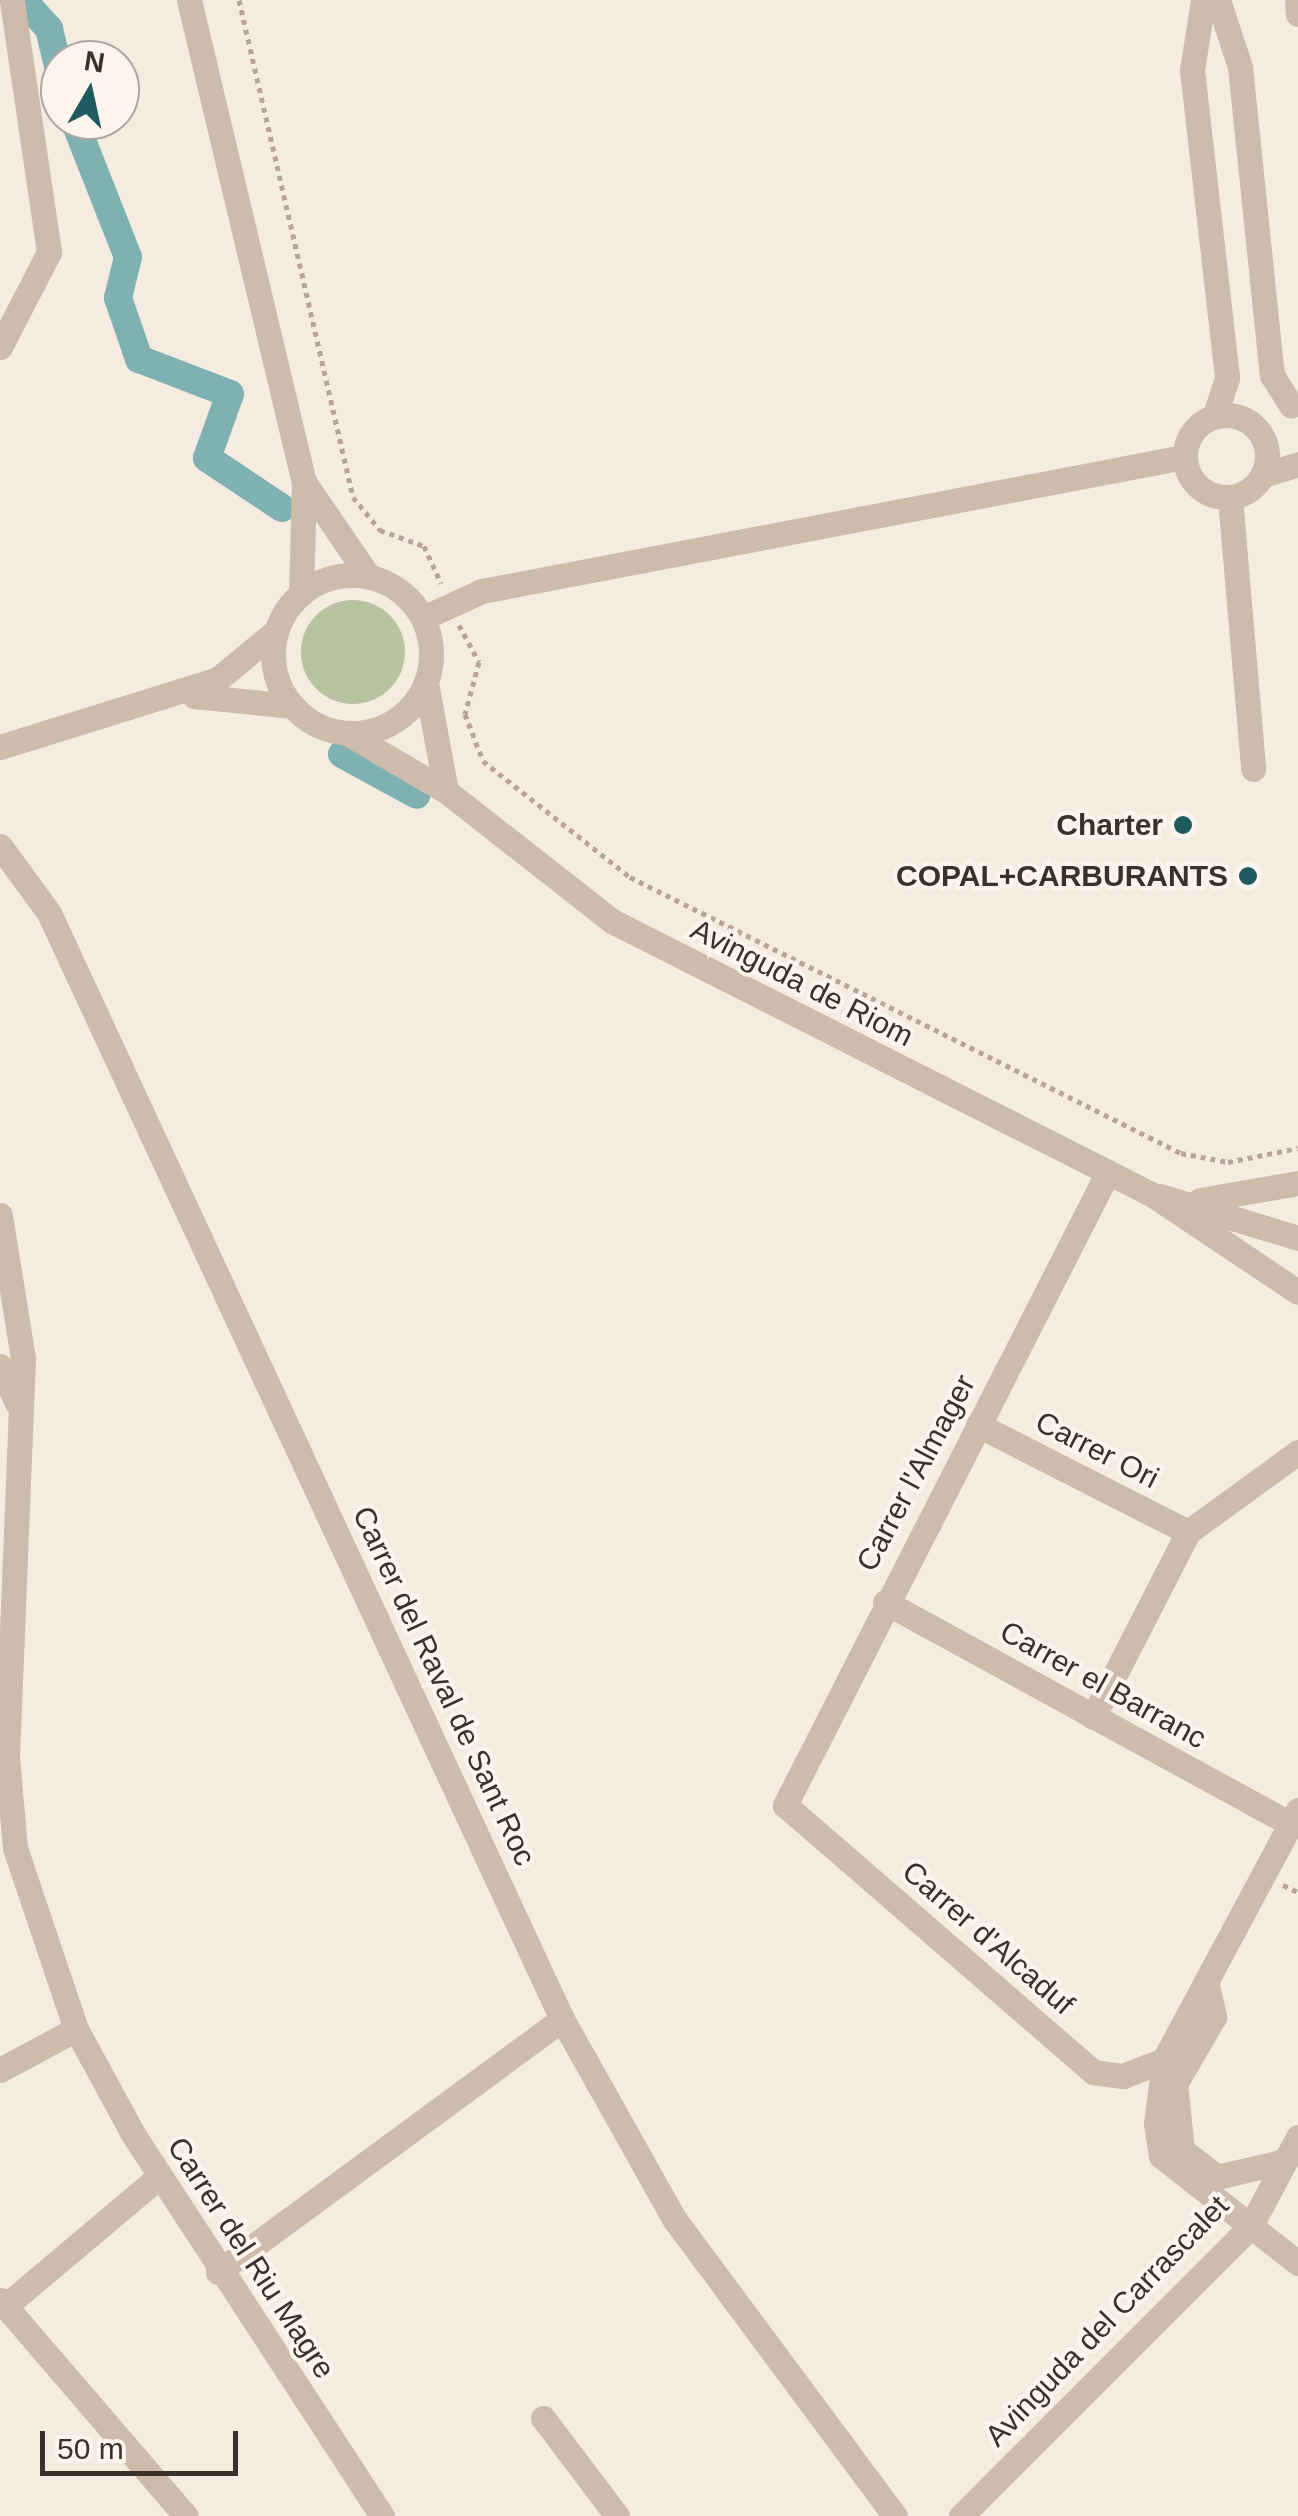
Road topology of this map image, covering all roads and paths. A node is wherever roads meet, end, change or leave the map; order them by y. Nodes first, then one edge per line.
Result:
1 (189, 0) edge
2 (238, 0) edge
3 (1203, 0) edge
4 (1218, 0) edge
5 (1296, 0) edge
6 (12, 1) edge
7 (1298, 14) edge
8 (0, 347) edge
9 (1295, 406) edge
10 (1214, 416) junction
11 (1253, 425) junction
12 (1184, 456) junction
13 (1298, 464) edge
14 (1262, 475) junction
15 (304, 482) junction
16 (1230, 498) junction
17 (369, 578) junction
18 (301, 594) junction
19 (448, 602) junction
20 (423, 618) junction
21 (276, 631) junction
22 (426, 683) junction
23 (169, 698) junction
24 (292, 706) junction
25 (347, 733) junction
26 (0, 747) edge
27 (1252, 769) dead end
28 (446, 790) junction
29 (0, 846) edge
30 (1298, 1148) edge
31 (1108, 1172) junction
32 (1298, 1183) edge
33 (1153, 1195) junction
34 (1196, 1200) junction
35 (0, 1215) edge
36 (1298, 1238) edge
37 (1298, 1292) edge
38 (0, 1366) edge
39 (17, 1403) junction
40 (978, 1426) junction
41 (1298, 1452) edge
42 (1188, 1532) junction
43 (885, 1602) junction
44 (1093, 1716) junction
45 (785, 1805) joint
46 (1294, 1817) edge
47 (1206, 1981) junction
48 (562, 2018) junction
49 (76, 2029) junction
50 (1164, 2060) junction
51 (0, 2070) edge
52 (1298, 2137) edge
53 (1285, 2160) junction
54 (160, 2176) junction
55 (1250, 2227) junction
56 (1298, 2263) edge
57 (218, 2272) junction
58 (4, 2301) edge
59 (543, 2418) dead end
60 (881, 2511) edge
61 (186, 2516) edge
62 (382, 2516) edge
63 (618, 2516) edge
64 (961, 2516) edge

1 - 15 street
2 - 19 path
3 - 10 street
4 - 9 street
5 - 7 street
6 - 8 street
9 - 11 street
10 - 11 street
10 - 12 street
11 - 14 street
12 - 16 street
12 - 19 street
13 - 14 street
14 - 16 street
15 - 17 street
15 - 18 street
16 - 27 street
17 - 18 street
17 - 20 street
18 - 21 street
19 - 20 street
19 - 30 path
20 - 22 street
21 - 23 street
21 - 24 street
22 - 25 street
22 - 28 street
23 - 24 street
23 - 26 street
24 - 25 street
25 - 28 street, Avinguda de Riom
28 - 31 street, Avinguda de Riom
29 - 48 street, Carrer del Raval de Sant Roc
31 - 33 street, Avinguda de Riom
31 - 40 street, Carrer l'Almager
32 - 34 street
33 - 34 street, Avinguda de Riom
33 - 37 street, Avinguda de Riom
34 - 36 street, Avinguda de Riom
35 - 39 street, Carrer del Riu Magre
38 - 39 street
39 - 49 street, Carrer del Riu Magre
40 - 42 street, Carrer Ori
40 - 43 street, Carrer l'Almager
41 - 42 street
42 - 44 street
43 - 44 street, Carrer el Barranc
43 - 45 street, Carrer l'Almager
44 - 46 street, Carrer el Barranc
45 - 50 street, Carrer d'Alcaduf
46 - 47 street, Avinguda del Carrascalet
47 - 50 street, Avinguda del Carrascalet
47 - 53 street, Avinguda del Carrascalet
48 - 57 street
48 - 60 street, Carrer del Raval de Sant Roc
49 - 51 street
49 - 54 street, Carrer del Riu Magre
50 - 55 street, Avinguda del Carrascalet
52 - 53 street, Avinguda del Carrascalet
53 - 55 street, Avinguda del Carrascalet
54 - 57 street, Carrer del Riu Magre
54 - 58 street
55 - 56 street
55 - 64 street, Avinguda del Carrascalet
57 - 62 street, Carrer del Riu Magre
58 - 61 street
59 - 63 street

